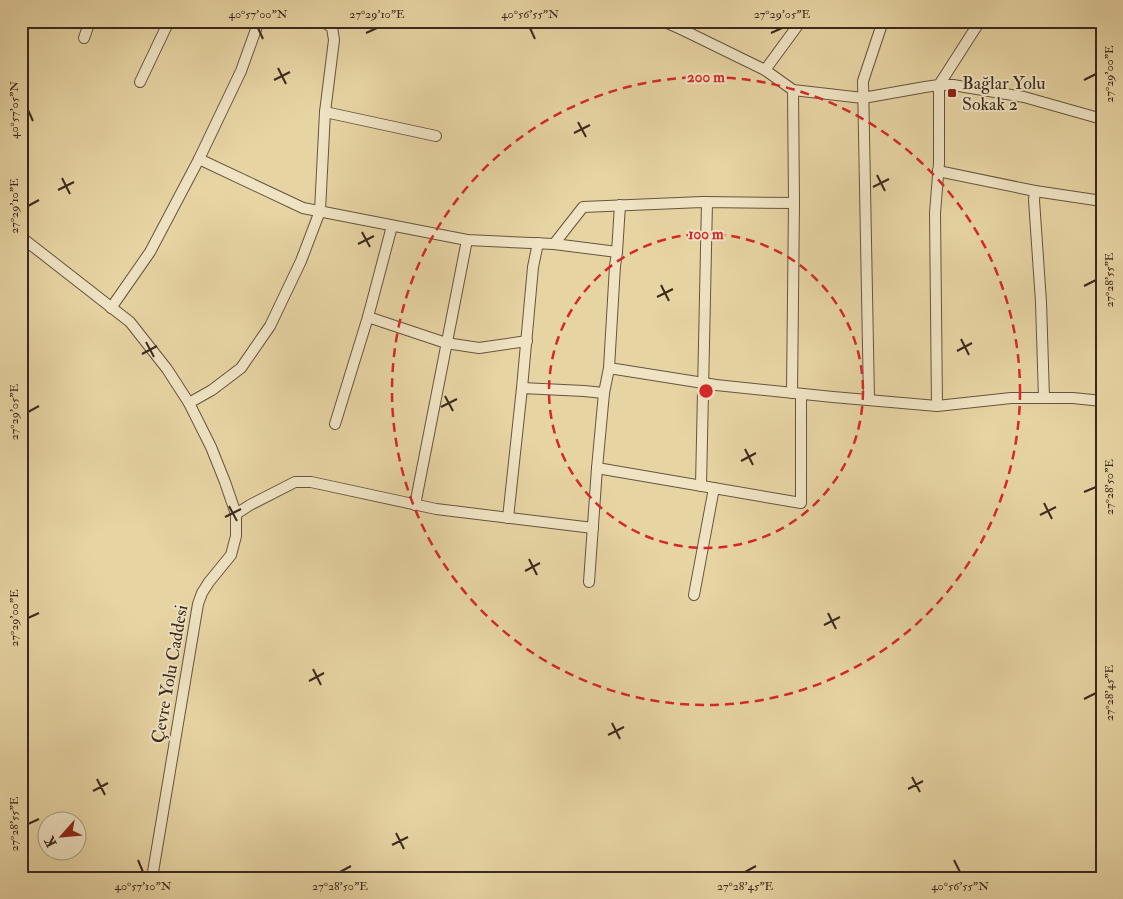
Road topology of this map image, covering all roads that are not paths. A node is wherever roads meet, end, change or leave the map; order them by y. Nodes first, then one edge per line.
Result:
1 (90, 21) edge
2 (169, 21) edge
3 (259, 21) edge
4 (321, 21) edge
5 (662, 21) edge
6 (801, 21) edge
7 (883, 21) edge
8 (980, 21) edge
9 (1093, 21) edge
10 (1102, 24) edge
11 (685, 25) edge
12 (84, 38) dead end
13 (765, 70) junction
14 (140, 82) dead end
15 (939, 85) junction
16 (793, 90) junction
17 (863, 98) junction
18 (325, 112) junction
19 (1102, 120) edge
20 (436, 136) dead end
21 (198, 159) junction
22 (938, 171) junction
23 (1035, 191) junction
24 (1102, 201) edge
25 (707, 202) junction
26 (794, 203) junction
27 (620, 205) junction
28 (320, 211) junction
29 (392, 226) junction
30 (21, 237) edge
31 (467, 240) junction
32 (538, 243) junction
33 (554, 244) junction
34 (617, 252) junction
35 (111, 308) junction
36 (368, 317) junction
37 (527, 341) junction
38 (446, 343) junction
39 (610, 368) junction
40 (703, 383) junction
41 (522, 388) junction
42 (604, 393) junction
43 (796, 393) junction
44 (1044, 398) junction
45 (869, 400) junction
46 (1102, 401) edge
47 (189, 403) junction
48 (937, 406) junction
49 (335, 424) dead end
50 (597, 468) junction
51 (701, 486) junction
52 (714, 488) junction
53 (415, 505) junction
54 (236, 514) junction
55 (508, 518) junction
56 (593, 528) junction
57 (589, 582) dead end
58 (694, 595) dead end
59 (152, 878) edge

1 - 12 street
2 - 14 street
3 - 21 street
4 - 18 street
5 - 11 street
6 - 13 street
7 - 17 street
8 - 15 street
9 - 10 street
11 - 13 street
13 - 16 street
15 - 17 street
15 - 19 street
15 - 22 street
16 - 17 street
16 - 26 street
17 - 45 street
18 - 20 street
18 - 28 street
21 - 28 street
21 - 35 street
22 - 23 street
22 - 48 street
23 - 24 street
23 - 44 street
25 - 26 street
25 - 27 street
25 - 40 street
26 - 43 street
27 - 33 street
27 - 34 street
28 - 29 street
28 - 47 street
29 - 31 street
29 - 36 street
30 - 35 street, Çevre Yolu Caddesi
31 - 32 street
31 - 38 street
32 - 33 street
32 - 37 street
33 - 34 street
34 - 39 street
35 - 47 street, Çevre Yolu Caddesi
36 - 38 street
36 - 49 street
37 - 38 street
37 - 41 street
38 - 53 street
39 - 40 street
39 - 42 street
40 - 43 street
40 - 51 street
41 - 42 street
41 - 55 street
42 - 50 street
43 - 45 street
43 - 52 street
44 - 46 street
44 - 48 street
45 - 48 street
47 - 54 street, Çevre Yolu Caddesi
50 - 51 street
50 - 56 street
51 - 52 street
52 - 58 street
53 - 54 street
53 - 55 street
54 - 59 street, Çevre Yolu Caddesi
55 - 56 street
56 - 57 street

